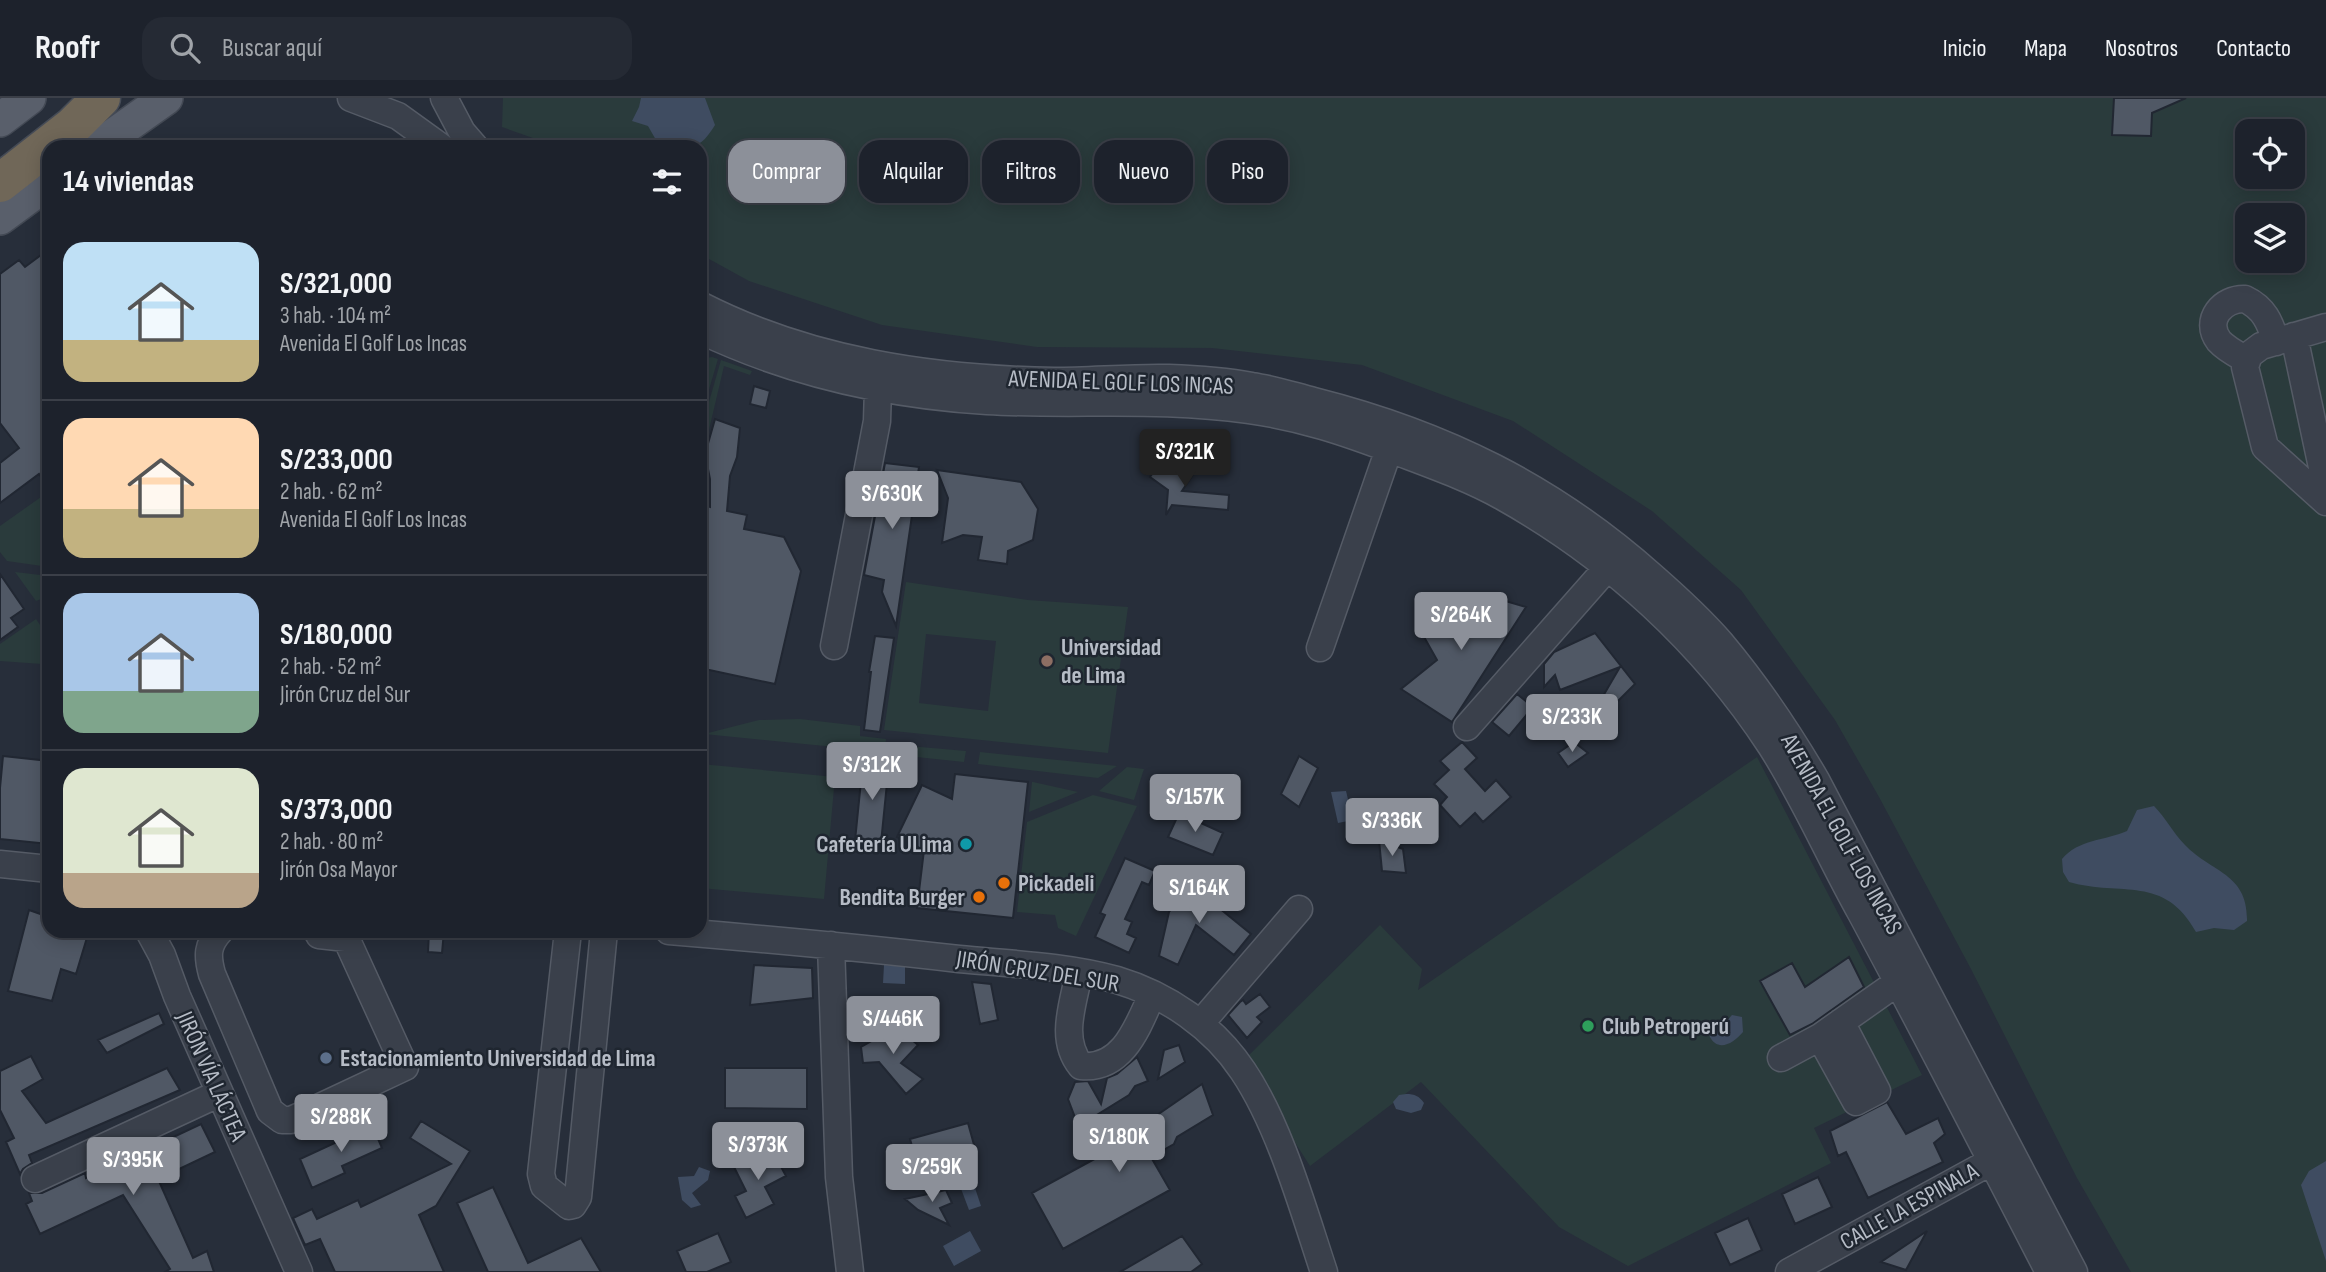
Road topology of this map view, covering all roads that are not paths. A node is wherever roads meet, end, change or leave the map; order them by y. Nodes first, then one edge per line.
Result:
1 (29, 98) edge
2 (69, 98) edge
3 (101, 98) edge
4 (166, 98) edge
5 (351, 98) edge
6 (444, 98) edge
7 (0, 120) edge
8 (55, 140) edge
9 (107, 140) edge
10 (432, 140) edge
11 (469, 140) edge
12 (42, 150) edge
13 (0, 157) edge
14 (0, 183) edge
15 (42, 187) edge
16 (0, 218) edge
17 (707, 308) edge
18 (2326, 327) edge
19 (707, 333) edge
20 (2285, 339) junction
21 (2247, 360) junction
22 (878, 388) junction
23 (1389, 449) junction
24 (2326, 486) edge
25 (2326, 502) edge
26 (1607, 568) junction
27 (834, 646) dead end
28 (1320, 648) dead end
29 (1467, 727) dead end
30 (0, 864) edge
31 (42, 868) edge
32 (1299, 909) dead end
33 (707, 934) edge
34 (214, 938) edge
35 (347, 938) edge
36 (567, 938) edge
37 (603, 938) edge
38 (167, 943) edge
39 (831, 945) junction
40 (1079, 973) junction
41 (1898, 982) junction
42 (1152, 995) junction
43 (1200, 1024) junction
44 (1782, 1058) dead end
45 (220, 1093) junction
46 (266, 1101) junction
47 (231, 1118) junction
48 (1992, 1161) junction
49 (35, 1179) dead end
50 (299, 1272) edge
51 (850, 1272) edge
52 (1325, 1272) edge
53 (1789, 1272) edge
54 (2049, 1272) edge
55 (2074, 1272) edge

1 - 7 main road
2 - 13 highway
3 - 8 highway
4 - 9 main road
5 - 10 street
6 - 11 street
12 - 14 highway
15 - 16 main road
17 - 55 street, AVENIDA EL GOLF LOS INCAS
18 - 20 street
19 - 22 street, AVENIDA EL GOLF LOS INCAS
20 - 21 street
20 - 21 street
20 - 24 street
21 - 25 street
22 - 23 street, AVENIDA EL GOLF LOS INCAS
22 - 27 street
23 - 26 street, AVENIDA EL GOLF LOS INCAS
23 - 28 street
26 - 29 street
26 - 41 street, AVENIDA EL GOLF LOS INCAS
30 - 31 street
32 - 43 street
33 - 39 street, JIRÓN CRUZ DEL SUR
34 - 46 street
35 - 46 street
36 - 37 street
38 - 45 street, JIRÓN VÍA LÁCTEA
39 - 40 street, JIRÓN CRUZ DEL SUR
39 - 51 street
40 - 42 street, JIRÓN CRUZ DEL SUR
40 - 42 street
41 - 44 street
41 - 48 street, AVENIDA EL GOLF LOS INCAS
42 - 43 street, JIRÓN CRUZ DEL SUR
43 - 52 street, JIRÓN CRUZ DEL SUR
45 - 47 street, JIRÓN VÍA LÁCTEA
45 - 49 street
46 - 47 street
47 - 50 street, JIRÓN VÍA LÁCTEA
48 - 53 street, CALLE LA ESPINALA
48 - 54 street, AVENIDA EL GOLF LOS INCAS

